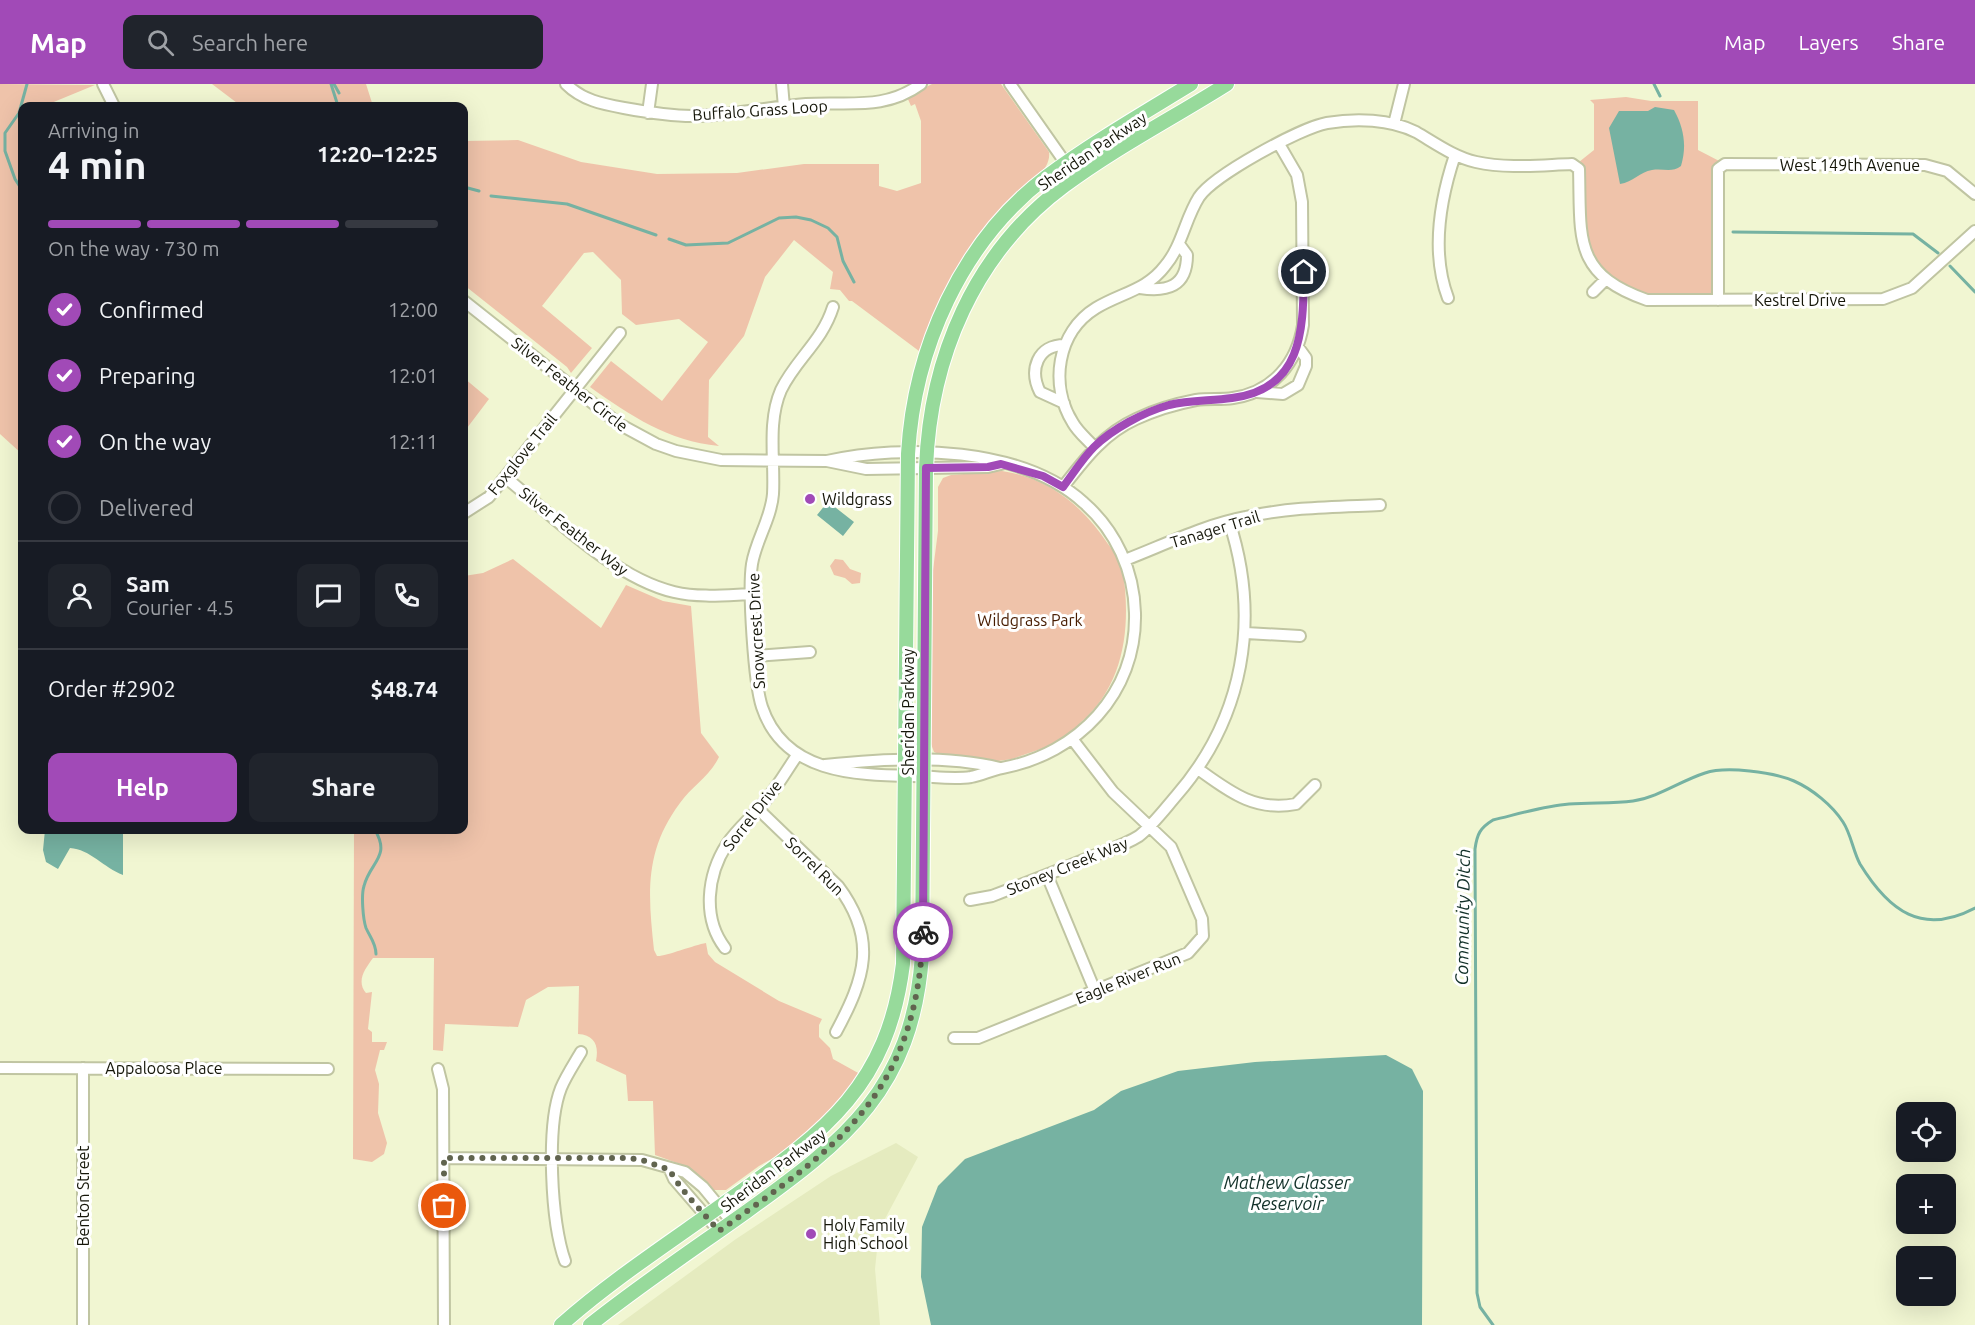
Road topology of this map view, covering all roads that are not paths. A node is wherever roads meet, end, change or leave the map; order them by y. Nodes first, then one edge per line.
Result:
1 (103, 84) edge
2 (566, 84) edge
3 (652, 84) edge
4 (782, 84) edge
5 (921, 84) edge
6 (1010, 84) edge
7 (1191, 84) edge
8 (1404, 84) edge
9 (1222, 85) edge
10 (112, 102) edge
11 (784, 107) junction
12 (648, 112) junction
13 (1394, 124) junction
14 (1279, 144) junction
15 (1455, 155) junction
16 (1066, 164) junction
17 (1076, 178) junction
18 (1975, 194) edge
19 (1975, 231) edge
20 (1179, 244) junction
21 (1606, 279) junction
22 (1140, 288) junction
23 (1593, 292) dead end
24 (1448, 298) dead end
25 (1718, 300) junction
26 (468, 303) edge
27 (832, 307) dead end
28 (620, 333) dead end
29 (1065, 345) junction
30 (1298, 347) junction
31 (575, 390) junction
32 (1257, 392) junction
33 (1064, 403) junction
34 (1094, 447) junction
35 (773, 460) junction
36 (827, 461) junction
37 (908, 461) junction
38 (926, 461) junction
39 (505, 477) junction
40 (1063, 487) junction
41 (1380, 505) dead end
42 (468, 510) edge
43 (1229, 521) junction
44 (1125, 560) junction
45 (752, 594) junction
46 (1246, 633) junction
47 (1300, 636) dead end
48 (810, 652) dead end
49 (756, 656) junction
50 (1073, 740) junction
51 (798, 754) junction
52 (905, 761) junction
53 (924, 761) junction
54 (821, 765) junction
55 (1001, 768) junction
56 (1198, 769) junction
57 (905, 776) junction
58 (924, 776) junction
59 (1315, 785) dead end
60 (758, 809) junction
61 (1151, 825) junction
62 (1047, 875) junction
63 (970, 900) dead end
64 (725, 948) dead end
65 (1095, 992) junction
66 (837, 1032) dead end
67 (954, 1038) dead end
68 (581, 1052) dead end
69 (0, 1068) edge
70 (83, 1068) junction
71 (328, 1069) dead end
72 (438, 1069) dead end
73 (444, 1158) junction
74 (554, 1158) junction
75 (670, 1170) junction
76 (720, 1207) junction
77 (707, 1216) junction
78 (732, 1222) junction
79 (719, 1231) junction
80 (565, 1261) dead end
81 (83, 1325) edge
82 (444, 1325) edge
83 (561, 1325) edge
84 (590, 1325) edge

1 - 10 street
2 - 12 street, Buffalo Grass Loop
3 - 12 street
4 - 11 street
5 - 11 street, Buffalo Grass Loop
6 - 16 street
7 - 16 main road, Sheridan Parkway
8 - 13 street
9 - 17 main road, Sheridan Parkway
11 - 12 street, Buffalo Grass Loop
13 - 14 street, Kestrel Drive
13 - 15 street, Kestrel Drive
14 - 20 street, Kestrel Drive
14 - 30 street
15 - 21 street, Kestrel Drive
15 - 24 street
16 - 17 street
16 - 37 main road, Sheridan Parkway
17 - 38 main road, Sheridan Parkway
18 - 25 street, West 149th Avenue
19 - 25 street, Kestrel Drive
20 - 22 street
20 - 22 street
21 - 23 street
21 - 25 street, Kestrel Drive
22 - 29 street
26 - 31 street, Silver Feather Circle
27 - 35 street, Snowcrest Drive
28 - 31 street, Foxglove Trail
29 - 33 street
29 - 33 street
30 - 32 street
30 - 32 street
31 - 35 street, Silver Feather Circle
31 - 39 street, Foxglove Trail
32 - 34 street
33 - 34 street
34 - 40 street
35 - 36 street, Silver Feather Circle
35 - 45 street, Snowcrest Drive
36 - 37 street, Silver Feather Circle
36 - 37 street, Silver Feather Circle
37 - 38 street
37 - 52 main road, Sheridan Parkway
38 - 40 street, Snowcrest Drive
38 - 53 main road, Sheridan Parkway
39 - 42 street, Foxglove Trail
39 - 45 street, Silver Feather Way
40 - 44 street, Snowcrest Drive
41 - 43 street, Tanager Trail
43 - 44 street, Tanager Trail
43 - 46 street, Stoney Creek Way
44 - 50 street, Snowcrest Drive
45 - 49 street, Snowcrest Drive
46 - 47 street
46 - 56 street, Stoney Creek Way
48 - 49 street
49 - 51 street, Snowcrest Drive
50 - 55 street, Snowcrest Drive
50 - 61 street, Eagle River Run
51 - 54 street, Snowcrest Drive
51 - 60 street, Sorrel Drive
52 - 53 street
52 - 54 street
52 - 57 main road, Sheridan Parkway
53 - 55 street
53 - 58 main road, Sheridan Parkway
54 - 57 street, Snowcrest Drive
55 - 58 street, Snowcrest Drive
56 - 59 street
56 - 61 street, Stoney Creek Way
57 - 58 street, Snowcrest Drive
57 - 76 main road, Sheridan Parkway
58 - 78 main road, Sheridan Parkway
60 - 64 street, Sorrel Drive
60 - 66 street, Sorrel Run
61 - 62 street, Stoney Creek Way
61 - 65 street, Eagle River Run
62 - 63 street, Stoney Creek Way
62 - 65 street
65 - 67 street, Eagle River Run
68 - 74 street
69 - 70 street, Appaloosa Place
70 - 71 street, Appaloosa Place
70 - 81 street, Benton Street
72 - 73 street
73 - 74 street
73 - 82 street
74 - 75 street
74 - 80 street
75 - 76 street
75 - 77 street
76 - 77 main road, Sheridan Parkway
76 - 78 street
77 - 79 street
77 - 83 main road, Sheridan Parkway
78 - 79 main road, Sheridan Parkway
79 - 84 main road, Sheridan Parkway

